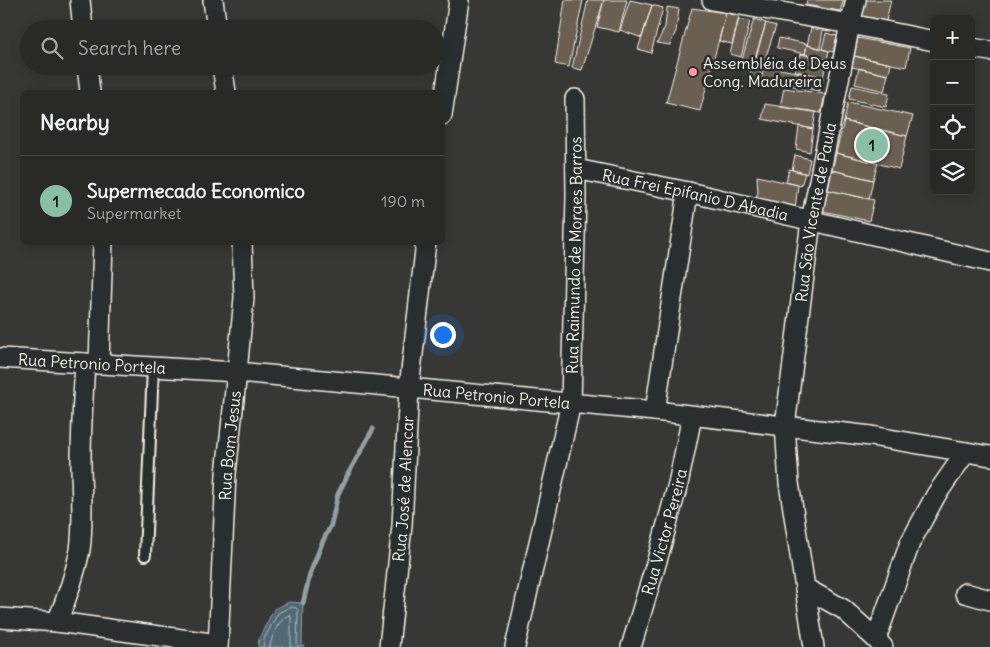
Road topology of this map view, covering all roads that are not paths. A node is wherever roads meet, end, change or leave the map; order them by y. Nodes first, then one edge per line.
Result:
1 (80, 0) edge
2 (213, 0) edge
3 (459, 0) edge
4 (712, 0) edge
5 (856, 0) edge
6 (82, 20) edge
7 (216, 20) edge
8 (850, 24) junction
9 (930, 39) edge
10 (975, 49) edge
11 (990, 52) edge
12 (88, 75) edge
13 (223, 75) edge
14 (90, 90) edge
15 (226, 90) edge
16 (445, 95) edge
17 (574, 99) dead end
18 (576, 169) junction
19 (688, 192) junction
20 (811, 221) junction
21 (103, 245) edge
22 (242, 245) edge
23 (426, 245) edge
24 (990, 262) edge
25 (0, 358) edge
26 (92, 363) junction
27 (153, 367) junction
28 (237, 372) junction
29 (409, 388) junction
30 (571, 403) junction
31 (655, 411) junction
32 (692, 416) junction
33 (785, 426) junction
34 (966, 452) junction
35 (990, 456) edge
36 (144, 555) dead end
37 (805, 588) junction
38 (965, 593) dead end
39 (990, 600) edge
40 (0, 618) edge
41 (57, 622) junction
42 (880, 643) edge
43 (218, 646) edge
44 (390, 647) edge
45 (515, 647) edge
46 (631, 647) edge
47 (814, 647) edge

1 - 6 street
2 - 7 street
3 - 16 street
4 - 8 street
5 - 8 street, Rua São Vicente de Paula
8 - 9 street
8 - 20 street, Rua São Vicente de Paula
10 - 11 street
12 - 14 street
13 - 15 street
17 - 18 street, Rua Raimundo de Moraes Barros
18 - 19 street, Rua Frei Epifanio D Abadia
18 - 30 street, Rua Raimundo de Moraes Barros
19 - 20 street, Rua Frei Epifanio D Abadia
19 - 31 street
20 - 24 street, Rua Frei Epifanio D Abadia
20 - 33 street, Rua São Vicente de Paula
21 - 26 street
22 - 28 street, Rua Bom Jesus
23 - 29 street, Rua José de Alencar
25 - 26 street, Rua Petronio Portela
26 - 27 street, Rua Petronio Portela
26 - 41 street
27 - 28 street, Rua Petronio Portela
27 - 36 lane
28 - 29 street, Rua Petronio Portela
28 - 43 street, Rua Bom Jesus
29 - 30 street, Rua Petronio Portela
29 - 44 street, Rua José de Alencar
30 - 31 street, Rua Petronio Portela
30 - 45 street, Rua Raimundo de Moraes Barros
31 - 32 street, Rua Petronio Portela
32 - 33 street, Rua Petronio Portela
32 - 46 street, Rua Victor Pereira
33 - 34 street, Rua Petronio Portela
33 - 37 street, Rua São Vicente de Paula
34 - 35 street, Rua Petronio Portela
34 - 42 street
37 - 42 street
37 - 47 street, Rua São Vicente de Paula
38 - 39 street
40 - 41 street
41 - 43 street

